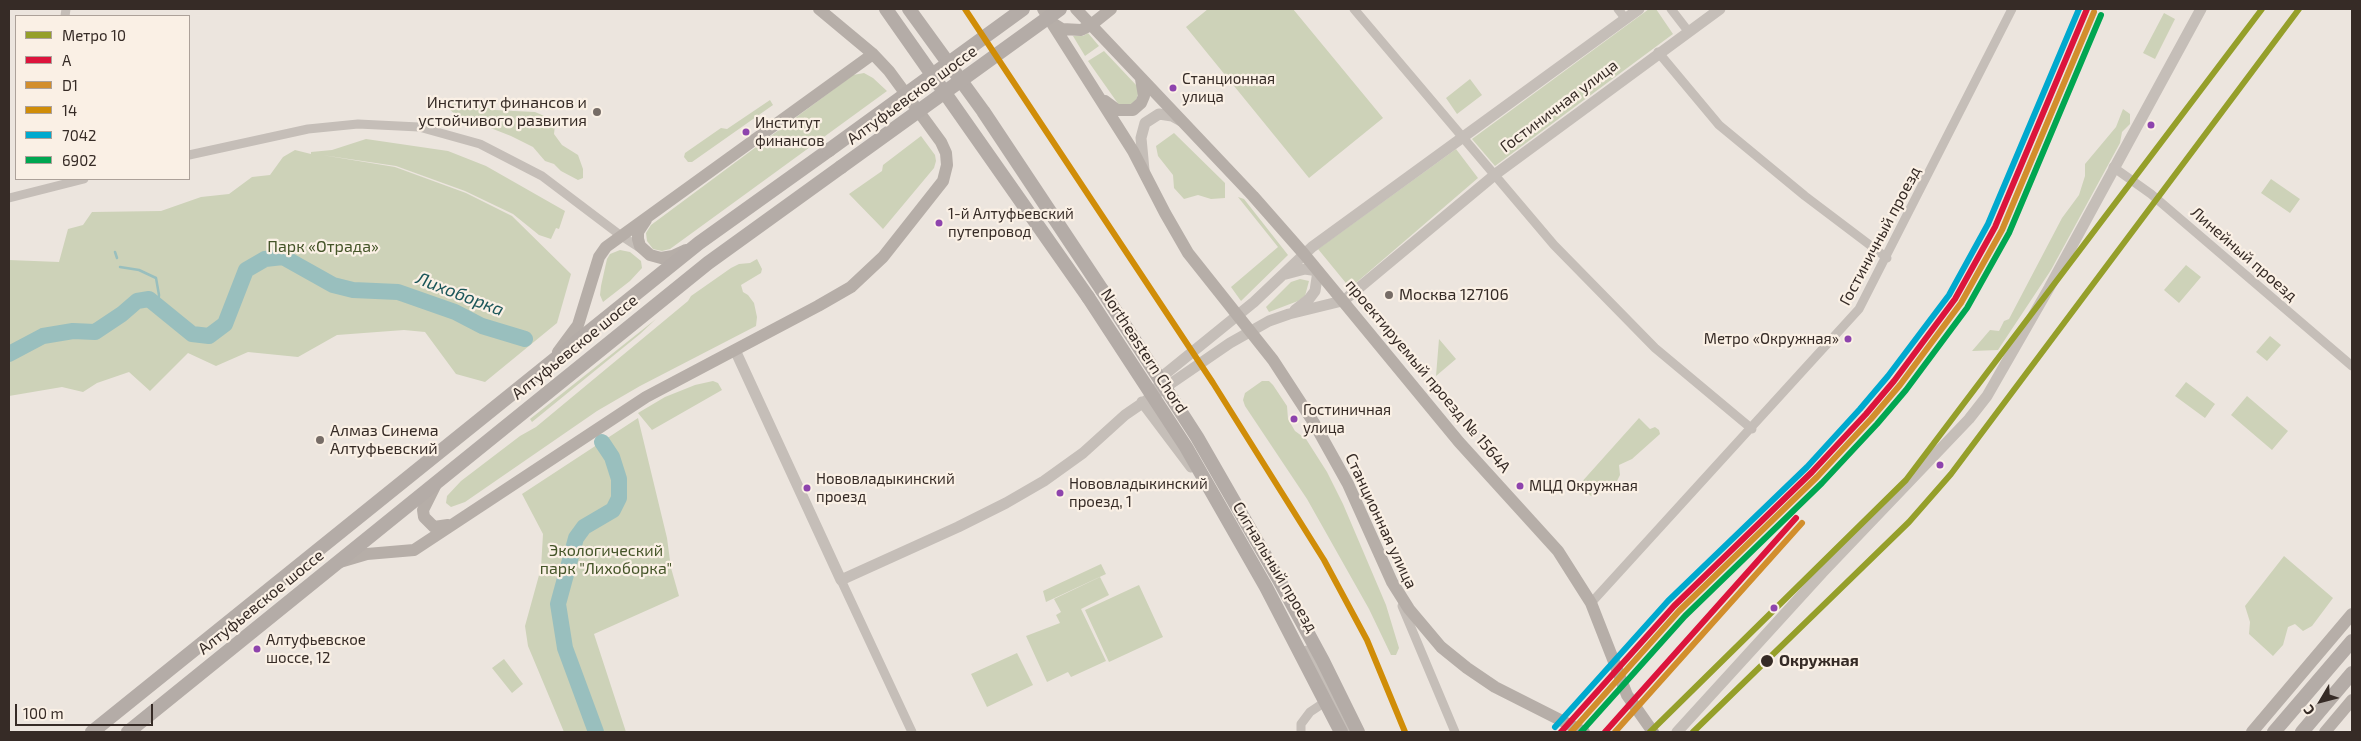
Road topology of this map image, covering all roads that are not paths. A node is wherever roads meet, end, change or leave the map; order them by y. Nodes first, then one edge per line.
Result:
1 (819, 9) edge
2 (886, 9) edge
3 (909, 9) edge
4 (1023, 9) edge
5 (1043, 9) edge
6 (1060, 9) edge
7 (1076, 9) edge
8 (1111, 9) edge
9 (1354, 9) edge
10 (1618, 9) edge
11 (1639, 9) edge
12 (1671, 9) edge
13 (1720, 9) edge
14 (2012, 9) edge
15 (2200, 9) edge
16 (1626, 18) junction
17 (1054, 24) junction
18 (1090, 26) junction
19 (1688, 31) junction
20 (1658, 52) junction
21 (873, 54) junction
22 (1141, 78) junction
23 (1098, 94) junction
24 (1188, 126) junction
25 (1462, 138) junction
26 (190, 155) edge
27 (2113, 167) junction
28 (1144, 171) junction
29 (1494, 176) junction
30 (74, 180) edge
31 (54, 182) edge
32 (9, 198) edge
33 (649, 216) junction
34 (620, 235) junction
35 (699, 243) junction
36 (644, 250) junction
37 (1304, 254) junction
38 (1887, 258) junction
39 (1318, 271) junction
40 (1282, 276) junction
41 (1342, 301) junction
42 (1289, 314) junction
43 (1237, 315) junction
44 (1250, 332) junction
45 (735, 350) junction
46 (546, 365) junction
47 (2352, 366) edge
48 (1142, 402) junction
49 (1752, 429) junction
50 (440, 478) junction
51 (453, 524) junction
52 (338, 562) junction
53 (841, 580) junction
54 (1392, 582) junction
55 (1591, 603) junction
56 (2352, 614) edge
57 (2352, 641) edge
58 (2352, 673) edge
59 (1332, 697) junction
60 (2352, 700) edge
61 (92, 732) edge
62 (128, 732) edge
63 (912, 732) edge
64 (1301, 732) edge
65 (1341, 732) edge
66 (1348, 732) edge
67 (1358, 732) edge
68 (1455, 732) edge
69 (1584, 732) edge
70 (1653, 732) edge
71 (1677, 732) edge
72 (2252, 732) edge
73 (2274, 732) edge
74 (2302, 732) edge
75 (2325, 732) edge

1 - 21 main road
2 - 65 main road, Northeastern Chord, bridge
3 - 67 main road, Northeastern Chord, bridge
4 - 35 main road, Алтуфьевское шоссе, bridge
5 - 17 main road, Станционная улица
6 - 50 main road, Алтуфьевское шоссе, bridge
7 - 18 main road
8 - 18 main road
9 - 25 street
10 - 16 street
11 - 16 street, Гостиничная улица
12 - 19 street
13 - 19 street, Гостиничная улица
14 - 38 street, Гостиничный проезд
15 - 27 street
16 - 25 street, Гостиничная улица
17 - 18 main road
17 - 23 main road, Станционная улица
18 - 22 main road, проектируемый проезд № 1564А
19 - 20 street, Гостиничная улица
20 - 29 street, Гостиничная улица
20 - 38 street
21 - 33 main road
21 - 45 main road
22 - 23 main road
22 - 24 main road, проектируемый проезд № 1564А
23 - 28 main road, Станционная улица
24 - 28 street
24 - 37 main road, проектируемый проезд № 1564А
25 - 29 street
25 - 37 street, Гостиничная улица
26 - 34 street
27 - 47 street, Линейный проезд
27 - 71 street
28 - 43 main road, Станционная улица
29 - 41 street, Гостиничная улица
29 - 49 street
30 - 31 street
31 - 32 street
33 - 34 main road
33 - 36 main road
34 - 36 street
34 - 46 main road
35 - 36 main road
35 - 46 main road, Алтуфьевское шоссе
37 - 39 main road, проектируемый проезд № 1564А
37 - 40 street, Гостиничная улица
38 - 49 street, Гостиничный проезд
39 - 40 street
39 - 41 main road, проектируемый проезд № 1564А
39 - 42 street
40 - 43 street, Гостиничная улица
41 - 42 street, Гостиничная улица
41 - 55 main road, проектируемый проезд № 1564А
42 - 44 street, Гостиничная улица
43 - 44 main road, Станционная улица
43 - 48 street, Гостиничная улица
44 - 48 street, Гостиничная улица
44 - 54 main road, Станционная улица
45 - 51 main road
45 - 53 street
46 - 61 main road, Алтуфьевское шоссе
48 - 53 street, Гостиничная улица
48 - 59 street, Сигнальный проезд
49 - 55 street, Гостиничный проезд
50 - 51 main road
50 - 52 main road, Алтуфьевское шоссе
51 - 52 main road
52 - 62 main road, Алтуфьевское шоссе
53 - 63 street
54 - 68 street, Станционная улица
54 - 69 main road
55 - 70 main road, проектируемый проезд № 1564А
56 - 72 main road
57 - 73 main road
58 - 74 main road
59 - 64 street
59 - 66 street, Сигнальный проезд
60 - 75 main road

